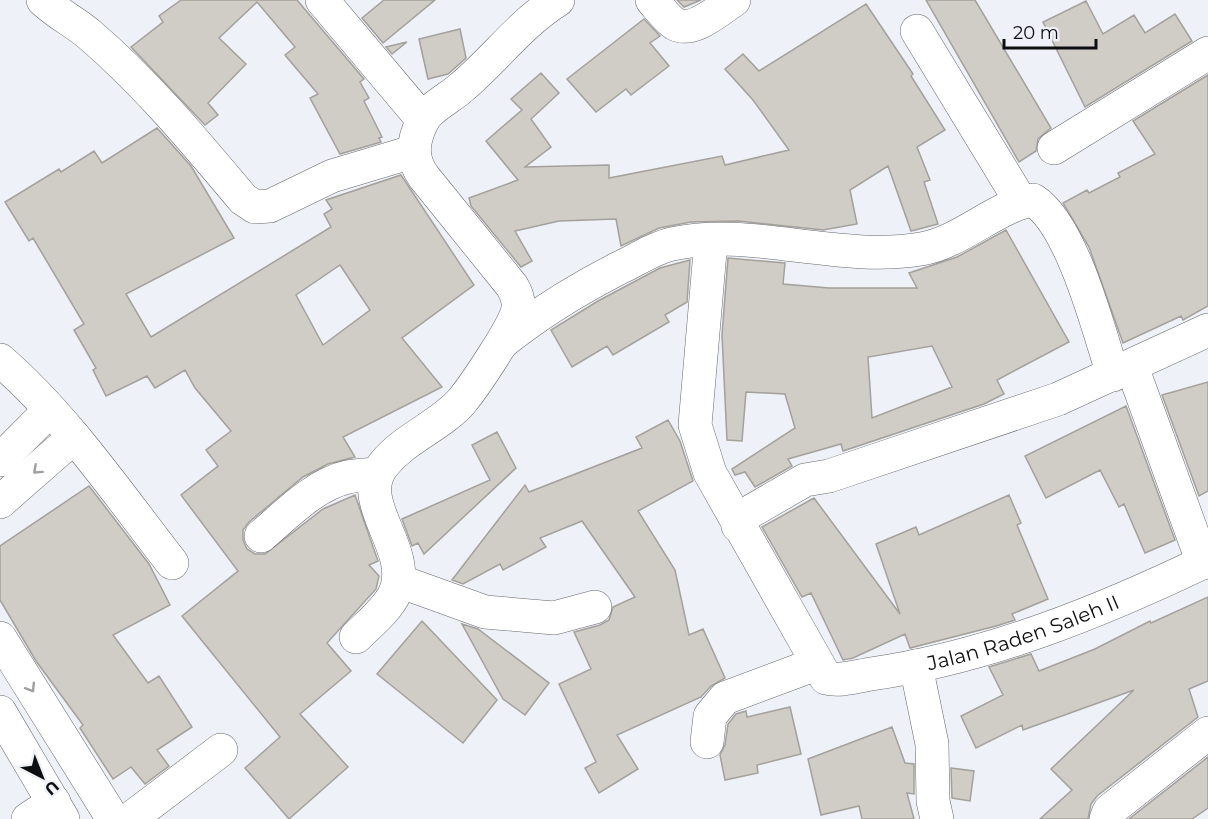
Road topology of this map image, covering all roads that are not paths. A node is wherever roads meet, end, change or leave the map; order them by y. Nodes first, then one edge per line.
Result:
1 (43, 0) edge
2 (322, 0) edge
3 (558, 0) edge
4 (652, 0) edge
5 (734, 0) edge
6 (917, 31) dead end
7 (1208, 53) edge
8 (423, 120) junction
9 (1054, 148) dead end
10 (412, 152) junction
11 (1021, 202) junction
12 (711, 240) junction
13 (1208, 330) edge
14 (501, 344) junction
15 (0, 360) edge
16 (1123, 371) junction
17 (49, 411) junction
18 (74, 437) junction
19 (0, 460) edge
20 (376, 474) junction
21 (0, 502) edge
22 (738, 526) junction
23 (261, 536) dead end
24 (172, 562) dead end
25 (1206, 562) edge
26 (399, 581) junction
27 (596, 607) dead end
28 (356, 637) dead end
29 (0, 638) edge
30 (916, 666) junction
31 (823, 672) junction
32 (0, 712) edge
33 (1208, 733) edge
34 (707, 742) dead end
35 (221, 750) dead end
36 (48, 813) edge
37 (113, 819) edge
38 (130, 819) edge
39 (937, 819) edge
40 (1106, 819) edge

1 - 10 street
2 - 8 street
3 - 8 street
4 - 5 street
6 - 11 street
7 - 9 street
8 - 10 street
10 - 14 street
11 - 12 street
11 - 16 street
12 - 14 street
12 - 22 street
13 - 16 street
14 - 20 street
15 - 17 street
16 - 22 street
16 - 25 street
17 - 18 street
17 - 19 street
18 -> 21 street
18 - 24 street
20 - 23 street
20 - 26 street
22 - 31 street
25 - 30 street, Jalan Raden Saleh II
26 - 27 street
26 - 28 street
29 -> 37 street
30 - 31 street, Jalan Raden Saleh II
30 - 39 street
31 - 34 street, Jalan Raden Saleh II
32 - 36 street
33 - 40 street
35 - 38 street

